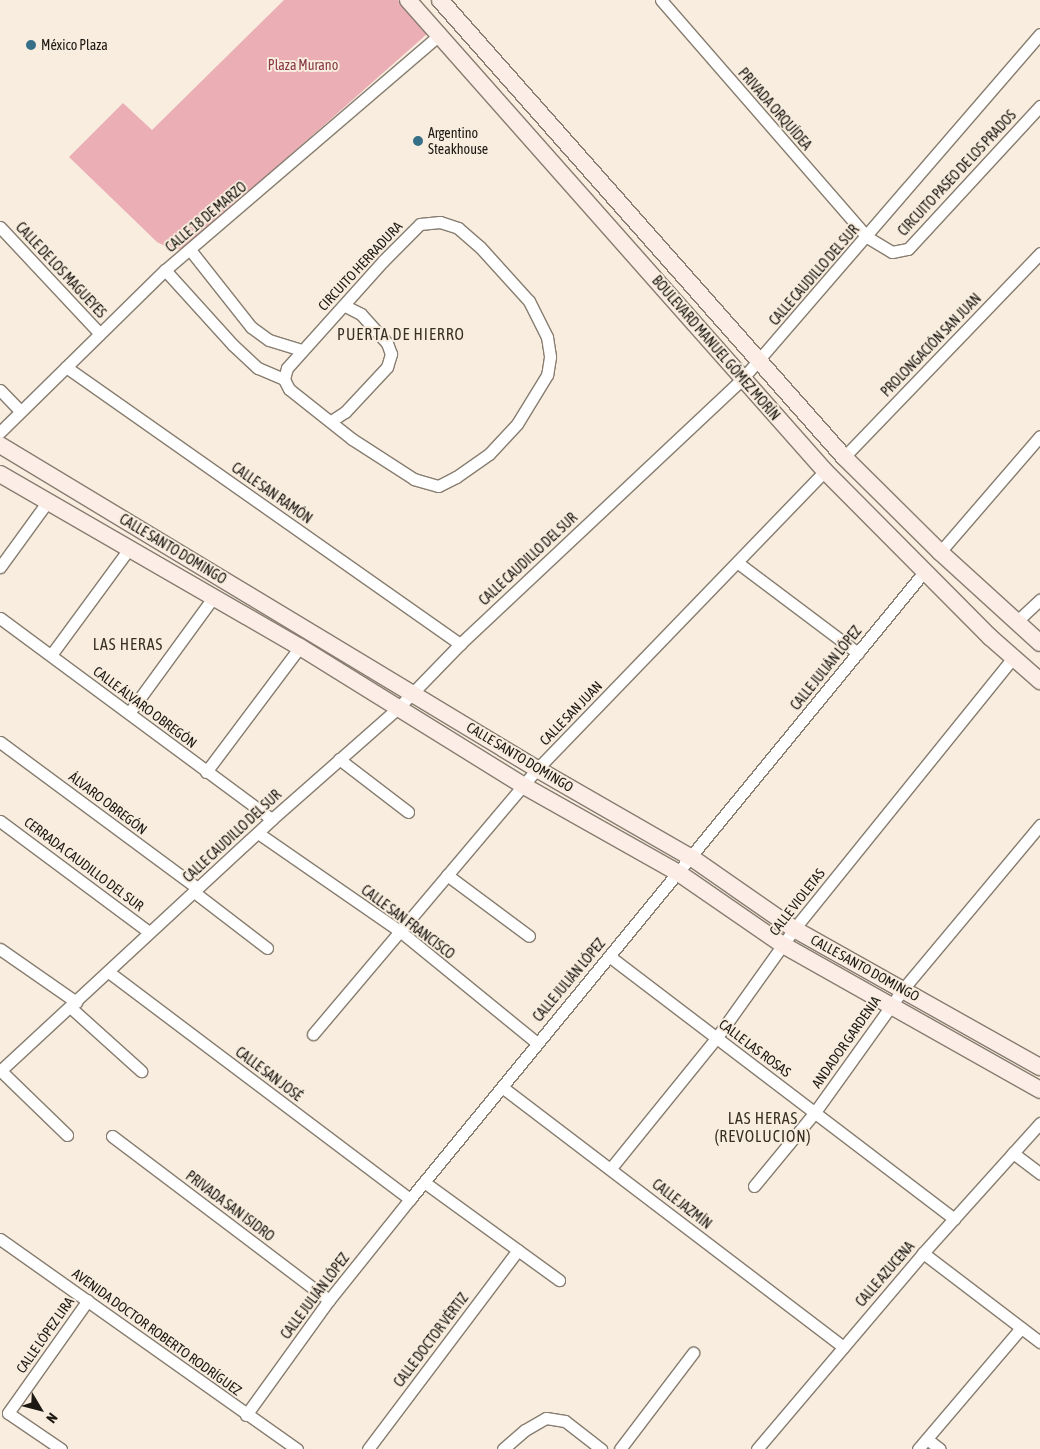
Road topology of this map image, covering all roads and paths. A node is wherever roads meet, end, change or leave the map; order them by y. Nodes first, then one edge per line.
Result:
1 (408, 0) edge
2 (440, 0) edge
3 (661, 0) edge
4 (440, 34) junction
5 (1040, 34) edge
6 (1040, 106) edge
7 (0, 227) edge
8 (867, 237) junction
9 (191, 251) junction
10 (1040, 254) edge
11 (166, 270) junction
12 (346, 306) junction
13 (100, 334) junction
14 (302, 350) junction
15 (758, 360) junction
16 (66, 367) junction
17 (743, 378) junction
18 (284, 379) junction
19 (0, 390) edge
20 (19, 410) junction
21 (331, 421) junction
22 (0, 432) edge
23 (1040, 436) edge
24 (0, 445) edge
25 (844, 457) junction
26 (825, 472) junction
27 (0, 474) edge
28 (48, 501) junction
29 (128, 550) junction
30 (940, 552) junction
31 (738, 563) junction
32 (0, 567) edge
33 (924, 572) junction
34 (212, 599) junction
35 (1040, 600) edge
36 (0, 618) edge
37 (1016, 622) junction
38 (1040, 643) edge
39 (460, 644) junction
40 (300, 647) junction
41 (858, 653) junction
42 (51, 655) junction
43 (1013, 658) junction
44 (1040, 681) edge
45 (413, 693) junction
46 (399, 706) junction
47 (129, 713) junction
48 (0, 742) edge
49 (339, 759) junction
50 (537, 769) junction
51 (206, 772) junction
52 (524, 786) junction
53 (408, 812) dead end
54 (272, 819) junction
55 (0, 821) edge
56 (1040, 825) edge
57 (258, 833) junction
58 (692, 858) junction
59 (680, 874) junction
60 (447, 875) junction
61 (196, 890) junction
62 (794, 929) junction
63 (149, 932) junction
64 (401, 932) junction
65 (530, 936) dead end
66 (783, 944) junction
67 (267, 948) dead end
68 (0, 949) edge
69 (609, 956) junction
70 (110, 973) junction
71 (903, 989) junction
72 (73, 1004) junction
73 (890, 1005) junction
74 (313, 1034) dead end
75 (716, 1037) junction
76 (536, 1042) junction
77 (1040, 1067) edge
78 (141, 1070) dead end
79 (0, 1071) edge
80 (502, 1087) junction
81 (1040, 1090) edge
82 (815, 1112) junction
83 (1040, 1123) edge
84 (68, 1135) dead end
85 (112, 1136) dead end
86 (1013, 1153) junction
87 (611, 1168) junction
88 (1040, 1173) edge
89 (424, 1182) junction
90 (754, 1186) dead end
91 (410, 1199) junction
92 (954, 1219) junction
93 (0, 1239) edge
94 (518, 1250) junction
95 (923, 1253) junction
96 (559, 1280) dead end
97 (88, 1300) junction
98 (329, 1300) junction
99 (1021, 1328) junction
100 (1040, 1342) edge
101 (843, 1347) junction
102 (694, 1353) dead end
103 (246, 1415) junction
104 (927, 1439) junction
105 (61, 1449) edge
106 (297, 1449) edge
107 (368, 1449) edge
108 (503, 1449) edge
109 (601, 1449) edge
110 (620, 1449) edge
111 (757, 1449) edge
112 (918, 1449) edge
113 (940, 1449) edge

1 - 4 street, BOULEVARD MANUEL GÓMEZ MORÍN
2 - 15 street, BOULEVARD MANUEL GÓMEZ MORÍN
3 - 8 street, PRIVADA ORQUÍDEA
4 - 9 street, CALLE 18 DE MARZO
4 - 17 street, BOULEVARD MANUEL GÓMEZ MORÍN
5 - 8 street, CALLE CAUDILLO DEL SUR
6 - 8 street, CIRCUITO PASEO DE LOS PRADOS
7 - 13 street, CALLE DE LOS MAGUEYES
8 - 15 street, CALLE CAUDILLO DEL SUR
9 - 11 street, CALLE 18 DE MARZO
9 - 14 street
10 - 25 street, PROLONGACIÓN SAN JUAN
11 - 13 street, CALLE 18 DE MARZO
11 - 18 street, CIRCUITO HERRADURA
12 - 14 street, CIRCUITO HERRADURA
12 - 21 street
12 - 21 street, CIRCUITO HERRADURA
13 - 16 street, CALLE 18 DE MARZO
14 - 18 street, CIRCUITO HERRADURA
15 - 17 street, CALLE CAUDILLO DEL SUR
15 - 25 street, BOULEVARD MANUEL GÓMEZ MORÍN
16 - 20 street, CALLE 18 DE MARZO
16 - 39 street, CALLE SAN RAMÓN
17 - 26 street, BOULEVARD MANUEL GÓMEZ MORÍN
17 - 39 street, CALLE CAUDILLO DEL SUR
18 - 21 street, CIRCUITO HERRADURA
19 - 20 street
20 - 22 street, CALLE 18 DE MARZO
23 - 30 street
24 - 45 street, CALLE SANTO DOMINGO
25 - 30 street, BOULEVARD MANUEL GÓMEZ MORÍN
26 - 31 street, CALLE SAN JUAN
26 - 33 street, BOULEVARD MANUEL GÓMEZ MORÍN
27 - 28 street, CALLE SANTO DOMINGO
28 - 29 street, CALLE SANTO DOMINGO
28 - 32 street
29 - 34 street, CALLE SANTO DOMINGO
29 - 42 street
30 - 37 street, BOULEVARD MANUEL GÓMEZ MORÍN
31 - 41 street
31 - 50 street, CALLE SAN JUAN
33 - 41 street, CALLE JULIÁN LÓPEZ
33 - 43 street, BOULEVARD MANUEL GÓMEZ MORÍN
34 - 40 street, CALLE SANTO DOMINGO
34 - 47 street
35 - 37 street
36 - 42 street, CALLE ÁLVARO OBREGÓN
37 - 38 street, BOULEVARD MANUEL GÓMEZ MORÍN
39 - 45 street, CALLE CAUDILLO DEL SUR
40 - 46 street, CALLE SANTO DOMINGO
40 - 51 street
41 - 58 street, CALLE JULIÁN LÓPEZ
42 - 47 street, CALLE ÁLVARO OBREGÓN
43 - 44 street, BOULEVARD MANUEL GÓMEZ MORÍN
43 - 62 street, CALLE VIOLETAS
45 - 46 street, CALLE CAUDILLO DEL SUR
45 - 50 street, CALLE SANTO DOMINGO
46 - 49 street, CALLE CAUDILLO DEL SUR
46 - 52 street, CALLE SANTO DOMINGO
47 - 51 street, CALLE ÁLVARO OBREGÓN
48 - 61 street, ÁLVARO OBREGÓN
49 - 53 street
49 - 54 street, CALLE CAUDILLO DEL SUR
50 - 52 street, CALLE SAN JUAN
50 - 58 street, CALLE SANTO DOMINGO
51 - 54 street, CALLE ÁLVARO OBREGÓN
52 - 59 street, CALLE SANTO DOMINGO
52 - 60 street, CALLE SAN JUAN
54 - 57 street, CALLE CAUDILLO DEL SUR
55 - 63 street, CERRADA CAUDILLO DEL SUR
56 - 71 street, ANDADOR GARDENIA
57 - 61 street, CALLE CAUDILLO DEL SUR
57 - 64 street, CALLE SAN FRANCISCO
58 - 59 street, CALLE JULIÁN LÓPEZ
58 - 62 street, CALLE SANTO DOMINGO
59 - 66 street, CALLE SANTO DOMINGO
59 - 69 street, CALLE JULIÁN LÓPEZ
60 - 64 street, CALLE SAN JUAN
60 - 65 street
61 - 63 street, CALLE CAUDILLO DEL SUR
61 - 67 street, ÁLVARO OBREGÓN
62 - 66 street, CALLE VIOLETAS
62 - 71 street, CALLE SANTO DOMINGO
63 - 70 street, CALLE CAUDILLO DEL SUR
64 - 74 street, CALLE SAN JUAN
64 - 76 street, CALLE SAN FRANCISCO
66 - 73 street, CALLE SANTO DOMINGO
66 - 75 street, CALLE VIOLETAS
68 - 72 street
69 - 75 street, CALLE LAS ROSAS
69 - 76 street, CALLE JULIÁN LÓPEZ
70 - 72 street, CALLE CAUDILLO DEL SUR
70 - 91 street, CALLE SAN JOSÉ
71 - 73 street, ANDADOR GARDENIA
71 - 77 street, CALLE SANTO DOMINGO
72 - 78 street
72 - 79 street, CALLE CAUDILLO DEL SUR
73 - 81 street, CALLE SANTO DOMINGO
73 - 82 street, ANDADOR GARDENIA
75 - 82 street, CALLE LAS ROSAS
75 - 87 street, CALLE VIOLETAS
76 - 80 street, CALLE JULIÁN LÓPEZ
79 - 84 street
80 - 87 street, CALLE JAZMÍN
80 - 89 street, CALLE JULIÁN LÓPEZ
82 - 90 street, ANDADOR GARDENIA
82 - 92 street, CALLE LAS ROSAS
83 - 86 street, CALLE AZUCENA
85 - 98 street, PRIVADA SAN ISIDRO
86 - 88 street
86 - 92 street, CALLE AZUCENA
87 - 101 street, CALLE JAZMÍN
89 - 91 street, CALLE JULIÁN LÓPEZ
89 - 94 street
91 - 98 street, CALLE JULIÁN LÓPEZ
92 - 95 street, CALLE AZUCENA
93 - 97 street, AVENIDA DOCTOR ROBERTO RODRÍGUEZ
94 - 96 street
94 - 107 street, CALLE DOCTOR VÉRTIZ
95 - 99 street
95 - 101 street, CALLE AZUCENA
97 - 103 street, AVENIDA DOCTOR ROBERTO RODRÍGUEZ
97 - 105 street, CALLE LÓPEZ LIRA
98 - 103 street, CALLE JULIÁN LÓPEZ
99 - 100 street
99 - 104 street
101 - 111 street, CALLE AZUCENA
102 - 110 street
103 - 106 street, AVENIDA DOCTOR ROBERTO RODRÍGUEZ
104 - 112 street
104 - 113 street
108 - 109 street

